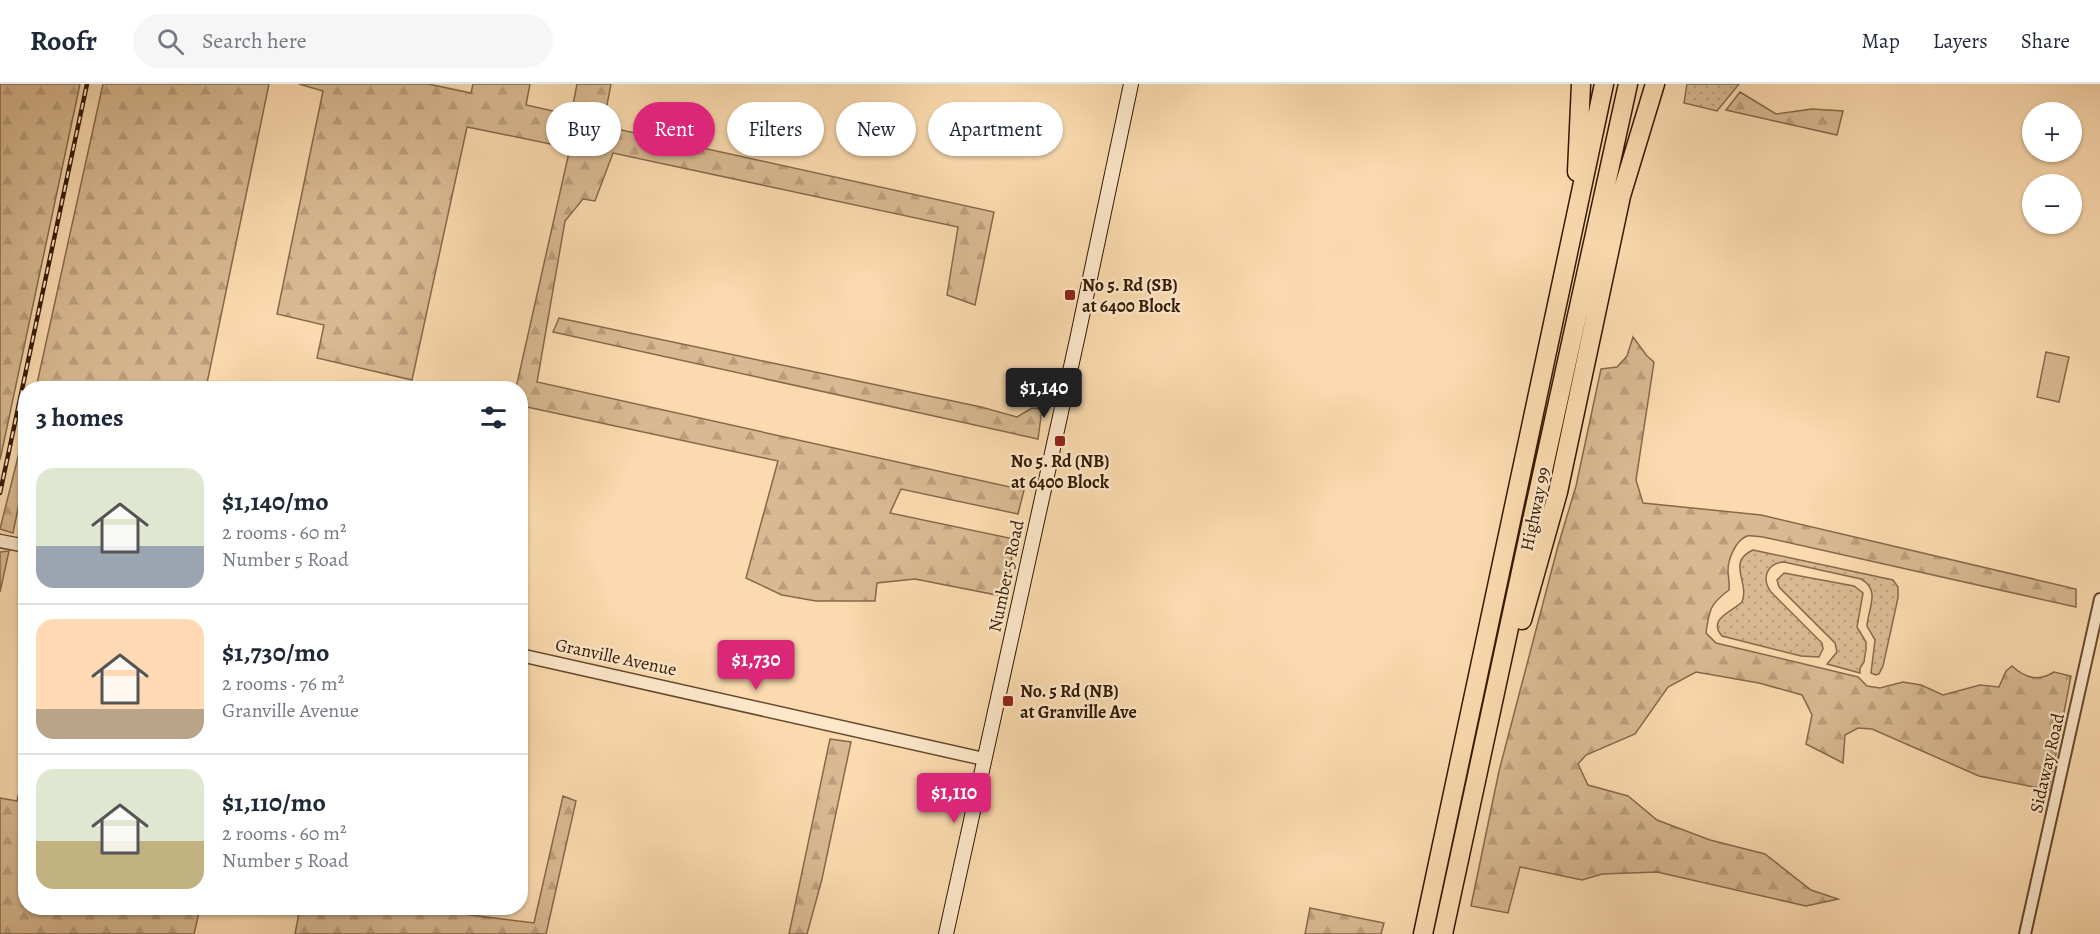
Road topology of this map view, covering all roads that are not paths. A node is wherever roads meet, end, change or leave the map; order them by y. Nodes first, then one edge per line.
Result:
1 (1131, 84) edge
2 (1581, 84) edge
3 (1604, 84) edge
4 (1628, 84) edge
5 (1655, 84) edge
6 (1578, 212) junction
7 (0, 541) edge
8 (18, 544) edge
9 (2100, 599) edge
10 (528, 657) edge
11 (1494, 701) junction
12 (984, 759) junction
13 (946, 934) edge
14 (1423, 934) edge
15 (1443, 934) edge
16 (2025, 934) edge

1 - 12 main road, Number 5 Road
2 - 6 highway
3 - 6 highway, Highway 99
4 - 11 highway, Highway 99
5 - 11 highway
6 - 14 highway, Highway 99
7 - 8 street
9 - 16 street, Sidaway Road
10 - 12 street, Granville Avenue
11 - 15 highway, Highway 99
12 - 13 main road, Number 5 Road

